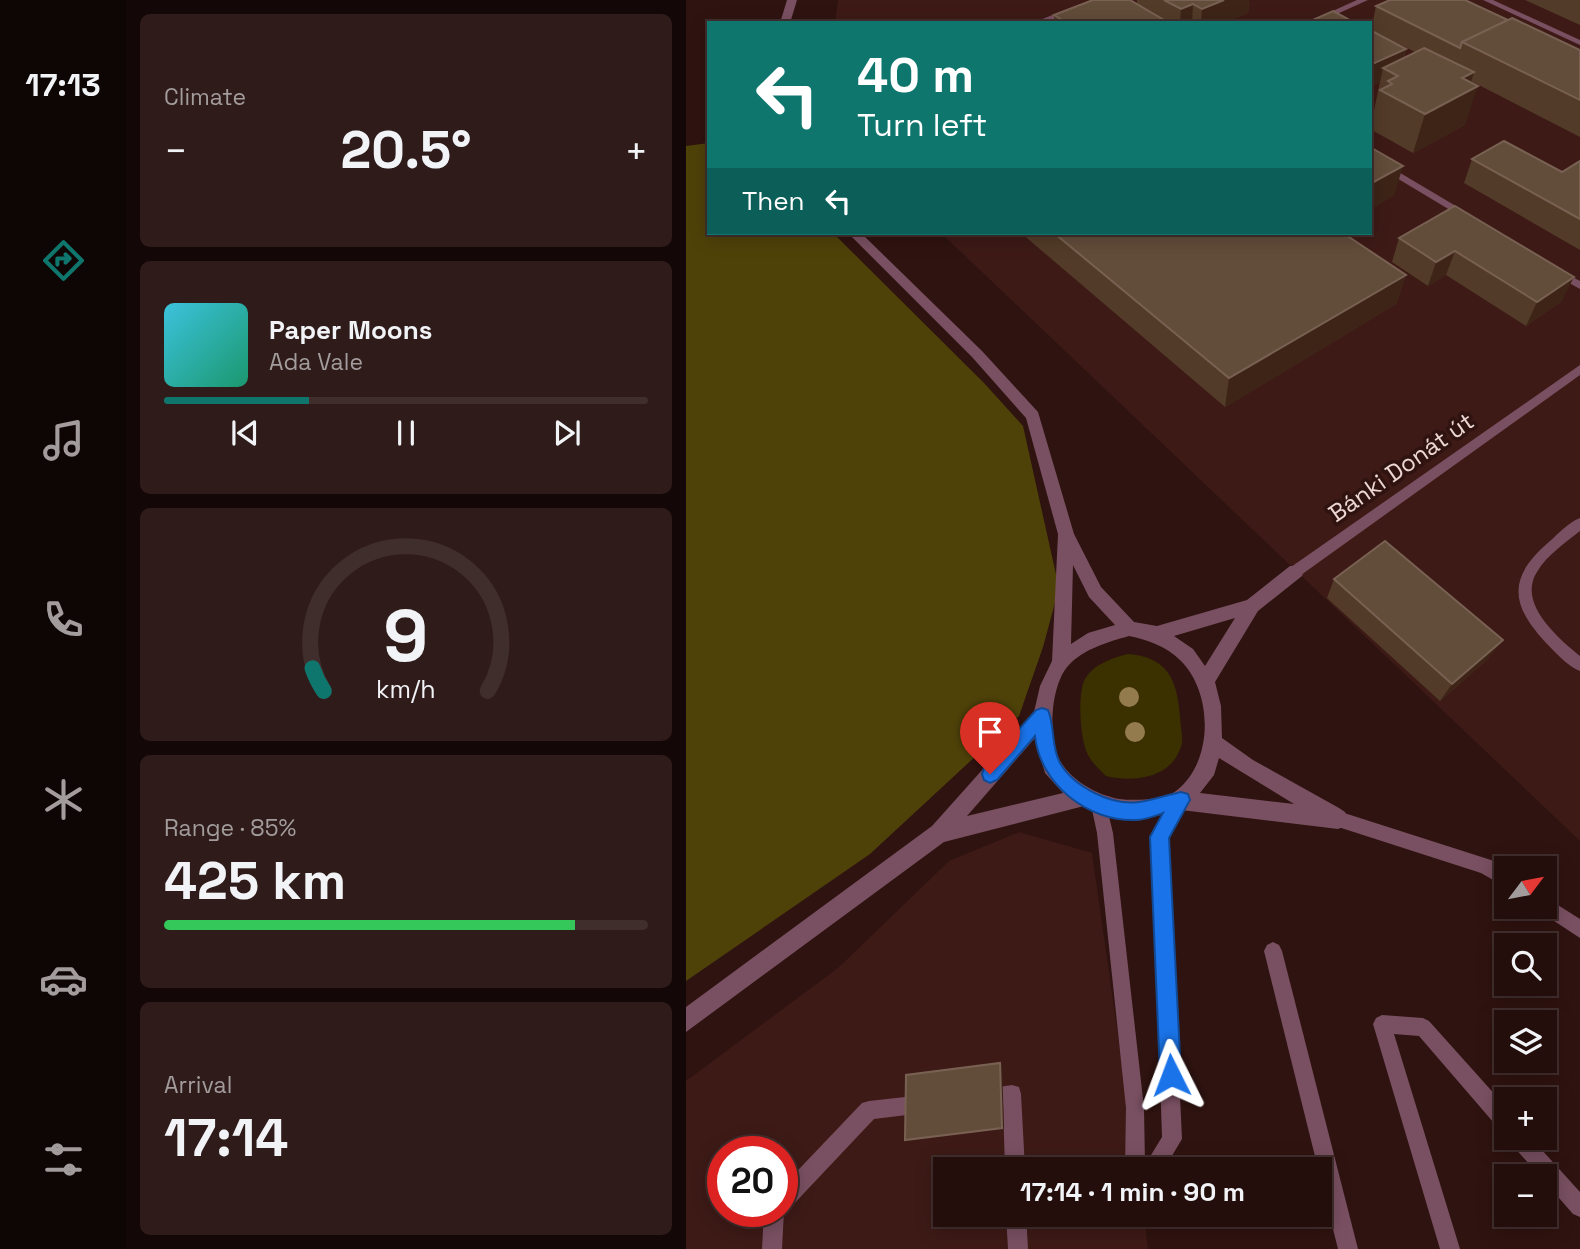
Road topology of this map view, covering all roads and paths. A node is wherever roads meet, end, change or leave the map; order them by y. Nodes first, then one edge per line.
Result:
1 (792, 0) edge
2 (1098, 0) edge
3 (1364, 0) edge
4 (1486, 0) edge
5 (786, 21) edge
6 (1041, 21) edge
7 (1315, 21) edge
8 (1580, 43) edge
9 (1372, 159) edge
10 (1475, 222) edge
11 (856, 235) edge
12 (1545, 264) edge
13 (1580, 286) edge
14 (1580, 369) edge
15 (1580, 523) edge
16 (1066, 534) junction
17 (1296, 571) joint
18 (1252, 606) junction
19 (1129, 628) junction
20 (1157, 634) junction
21 (1061, 661) junction
22 (1580, 665) edge
23 (1206, 681) junction
24 (1042, 716) junction
25 (1213, 743) junction
26 (1181, 800) junction
27 (1091, 801) junction
28 (1338, 819) junction
29 (939, 833) junction
30 (1494, 872) edge
31 (1558, 914) edge
32 (1580, 929) edge
33 (1273, 951) dead end
34 (686, 1021) edge
35 (1494, 1108) edge
36 (1530, 1150) edge
37 (1014, 1157) edge
38 (1135, 1157) edge
39 (1161, 1157) edge
40 (798, 1185) edge
41 (1580, 1207) edge
42 (773, 1227) edge
43 (1017, 1227) edge
44 (772, 1249) edge
45 (1018, 1249) edge
46 (1348, 1249) edge
47 (1450, 1249) edge

1 - 5 street
2 - 6 lane
3 - 7 lane
4 - 8 lane
9 - 10 lane
11 - 16 street
12 - 13 lane
14 - 17 lane, Bánki Donát út
15 - 22 lane
16 - 19 street
16 - 21 street
17 - 18 street, Bánki Donát út
18 - 20 street, Bánki Donát út
18 - 23 street, Bánki Donát út
19 - 20 street
19 - 21 street
20 - 23 street
21 - 24 street
23 - 25 street
24 - 27 street
24 - 29 street
25 - 26 street
25 - 28 street
26 - 27 street
26 - 28 street
26 - 39 lane
27 - 29 street
27 - 38 lane
28 - 30 lane
29 - 34 street
31 - 32 lane
33 - 46 lane
35 - 47 lane
36 - 41 lane
37 - 40 lane
42 - 44 lane
43 - 45 lane

